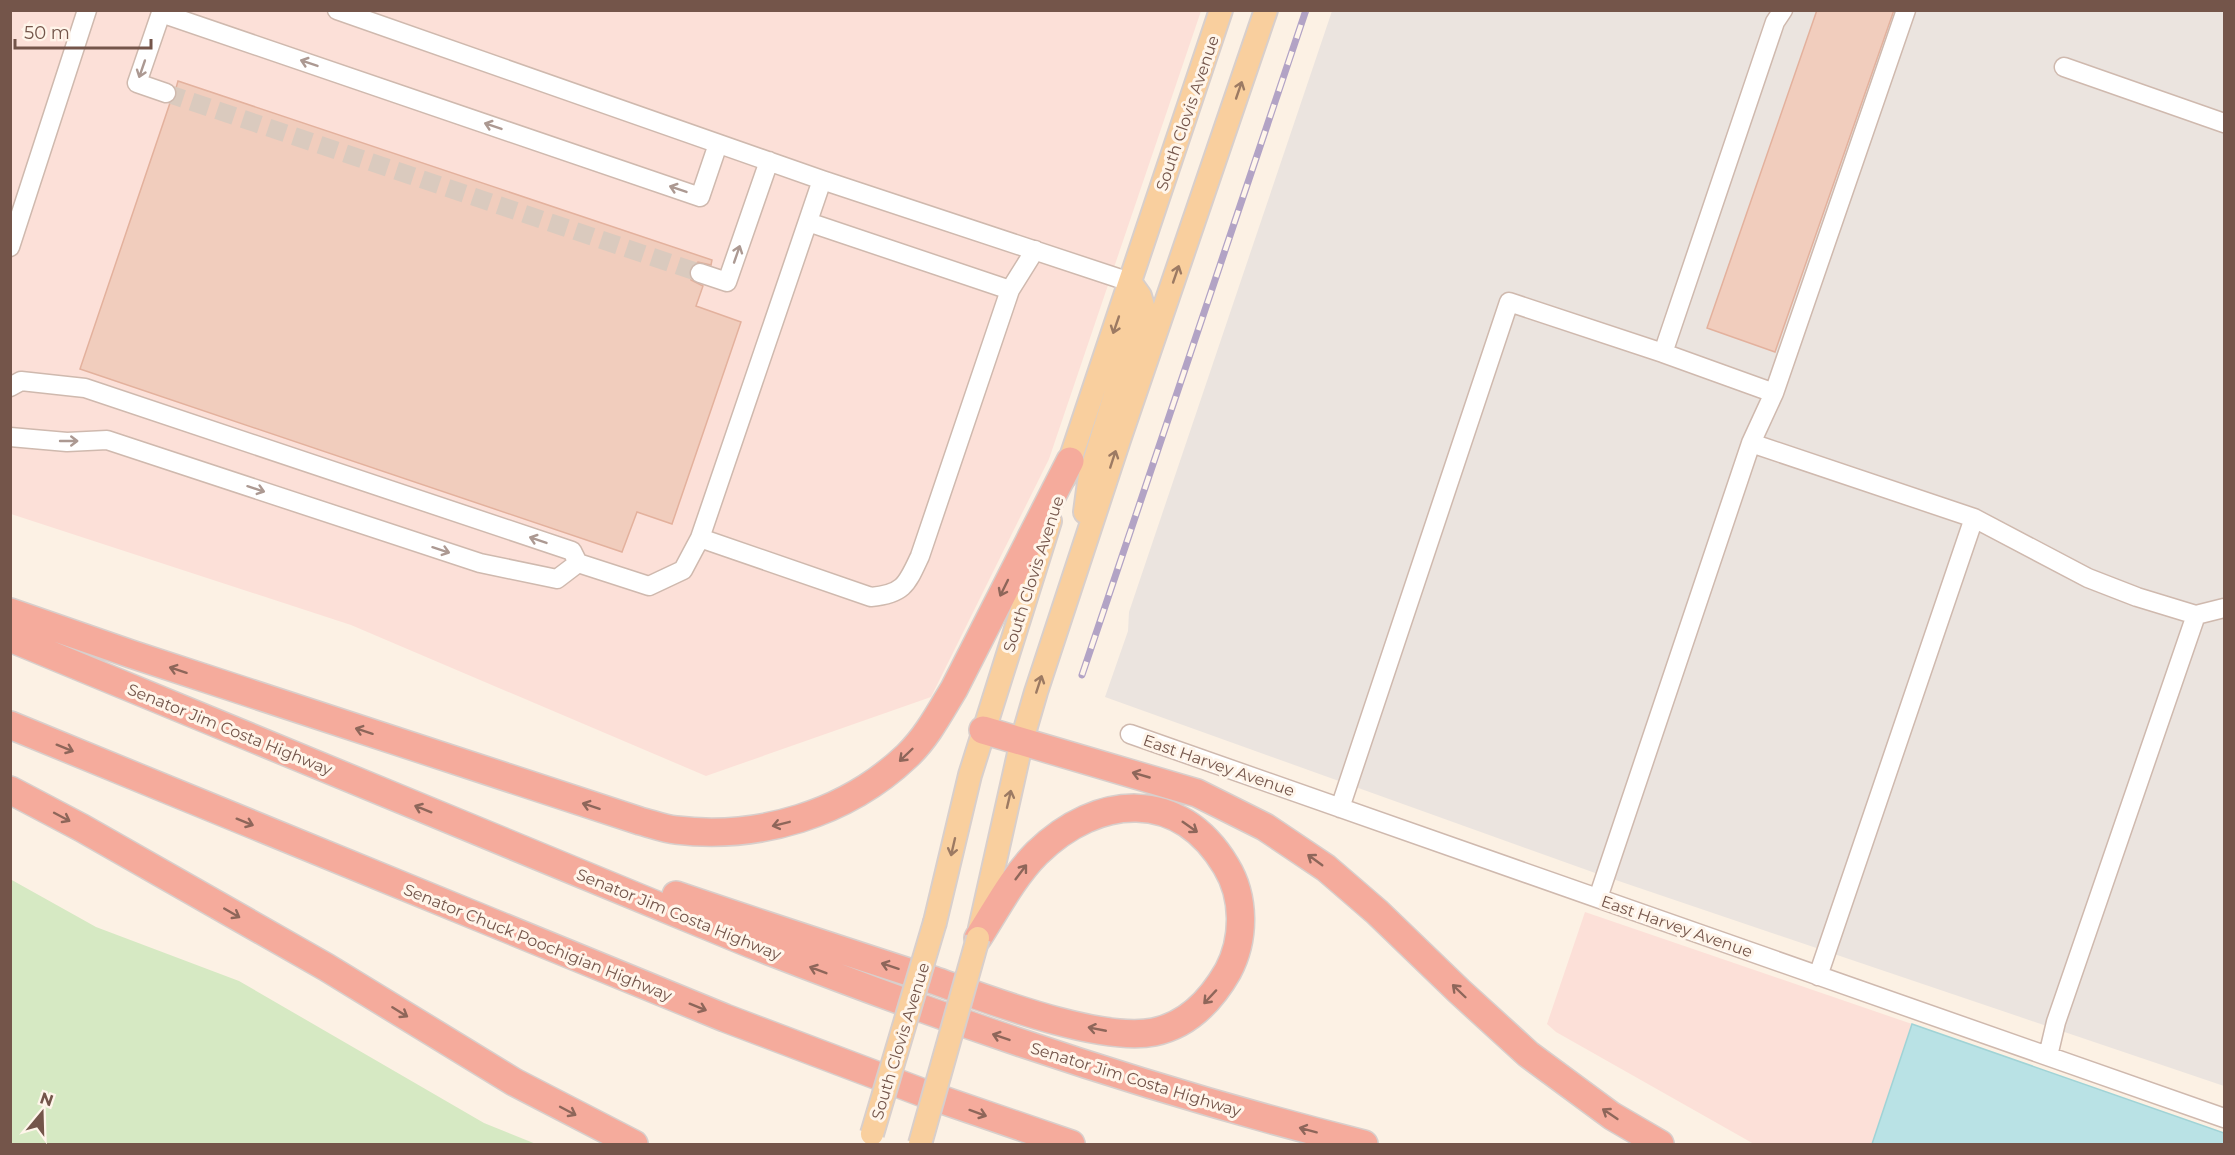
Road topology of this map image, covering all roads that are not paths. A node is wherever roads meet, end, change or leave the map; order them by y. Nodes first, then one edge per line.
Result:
1 (87, 10) edge
2 (337, 10) edge
3 (1221, 10) edge
4 (1266, 10) edge
5 (1782, 10) edge
6 (1906, 10) edge
7 (2064, 67) dead end
8 (166, 93) tunnel mouth
9 (2224, 123) edge
10 (718, 144) junction
11 (769, 161) junction
12 (822, 180) junction
13 (808, 222) junction
14 (10, 247) edge
15 (1035, 250) junction
16 (700, 273) tunnel mouth
17 (1130, 282) junction
18 (1010, 290) junction
19 (1663, 353) junction
20 (10, 387) edge
21 (1774, 393) junction
22 (10, 437) edge
23 (1751, 443) junction
24 (1070, 461) junction
25 (1974, 518) junction
26 (700, 538) junction
27 (578, 563) junction
28 (1077, 567) junction
29 (2224, 608) edge
30 (10, 612) edge
31 (2196, 615) junction
32 (10, 638) edge
33 (10, 725) edge
34 (983, 730) junction
35 (1130, 734) dead end
36 (1023, 740) junction
37 (10, 790) edge
38 (1340, 808) junction
39 (450, 819) junction
40 (1598, 898) junction
41 (978, 938) junction
42 (1818, 976) junction
43 (2048, 1056) junction
44 (2224, 1118) edge
45 (871, 1139) edge
46 (634, 1144) edge
47 (920, 1144) edge
48 (1071, 1144) edge
49 (1364, 1144) edge
50 (1660, 1144) edge

1 - 14 lane
2 - 10 lane
3 - 17 main road, South Clovis Avenue
28 -> 4 main road
5 - 19 lane
6 - 21 lane
7 - 9 lane
10 -> 8 lane
10 - 11 lane
11 - 12 lane
16 -> 11 lane
12 - 13 lane
12 - 15 lane
13 - 18 lane
13 - 26 lane
15 - 17 lane
15 - 18 lane
17 -> 24 main road, South Clovis Avenue
17 - 28 main road
18 - 26 lane
19 - 21 lane
19 - 38 lane
27 -> 20 lane
21 - 23 lane
22 -> 27 lane
23 - 25 lane
23 - 40 lane
24 -> 30 highway
24 - 34 main road, South Clovis Avenue
25 - 31 lane
25 - 42 lane
26 - 27 lane
36 -> 28 main road
29 - 31 lane
31 - 43 lane
39 -> 32 highway, Senator Jim Costa Highway
33 -> 48 highway, Senator Chuck Poochigian Highway
34 - 36 highway
34 -> 45 main road, South Clovis Avenue, bridge
35 - 38 lane, East Harvey Avenue
41 -> 36 main road
50 -> 36 highway
37 -> 46 highway
38 - 40 lane, East Harvey Avenue
41 -> 39 highway
49 -> 39 highway, Senator Jim Costa Highway
40 - 42 lane, East Harvey Avenue
41 - 47 main road, bridge
42 - 43 lane, East Harvey Avenue
43 - 44 lane, East Harvey Avenue

